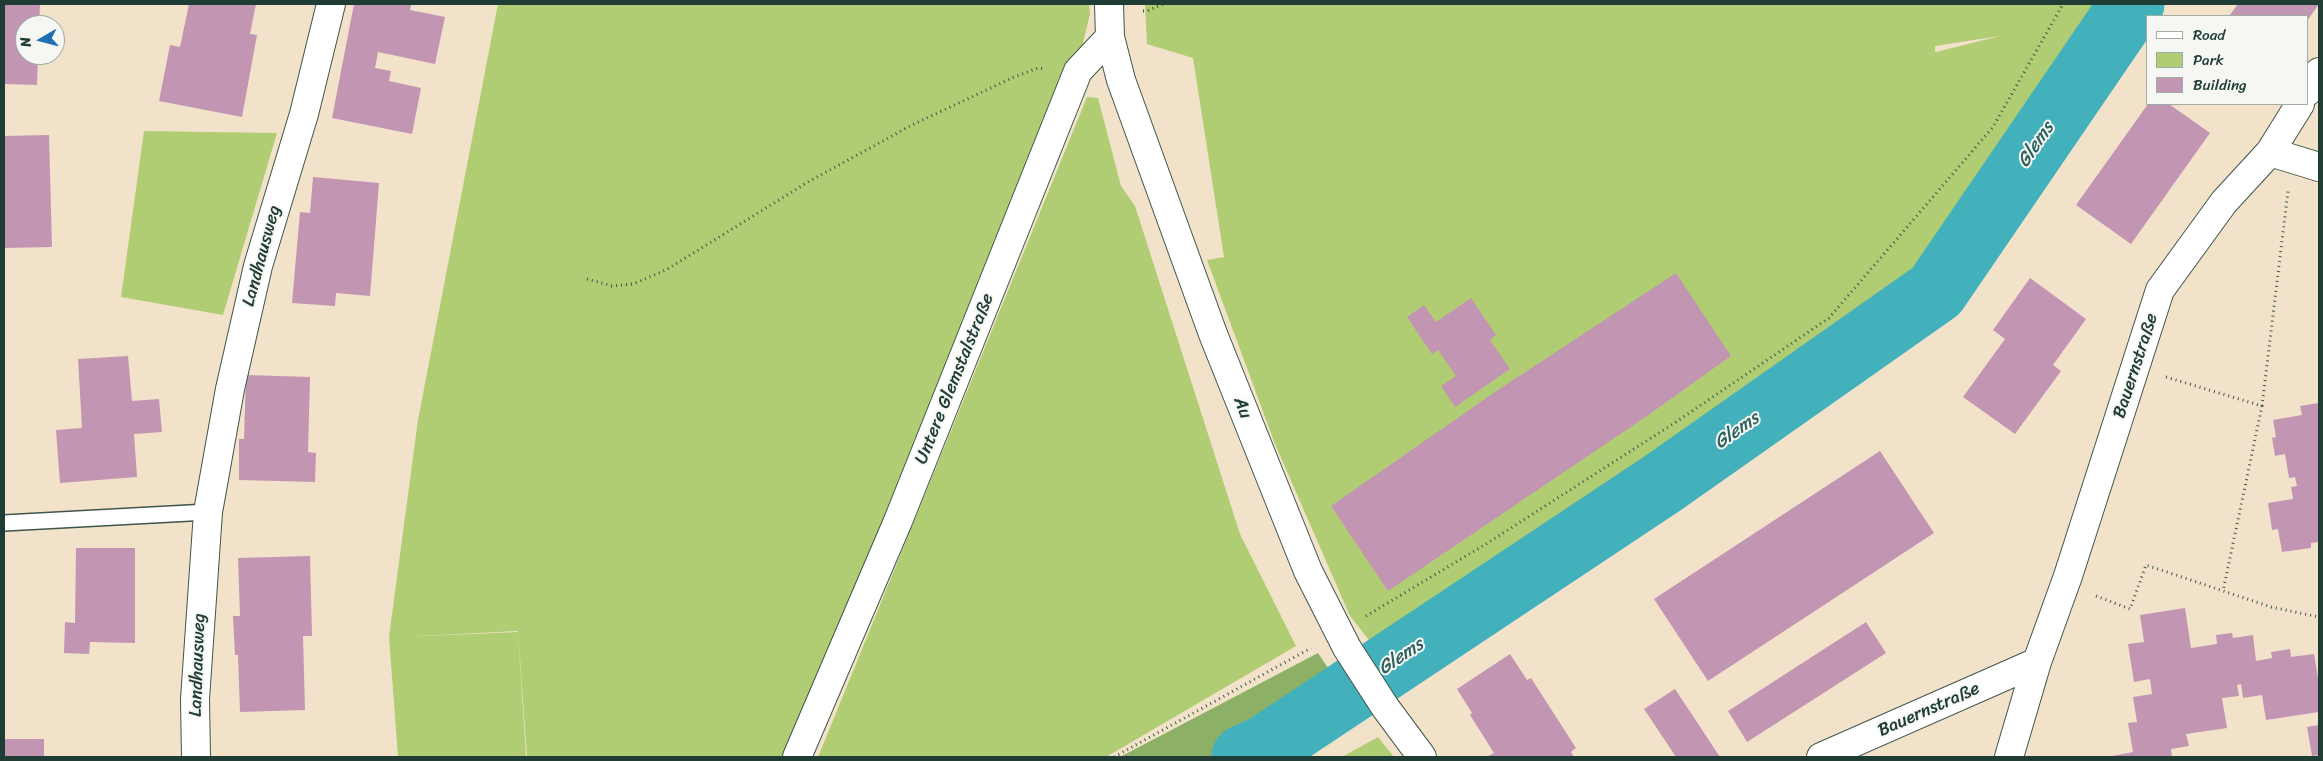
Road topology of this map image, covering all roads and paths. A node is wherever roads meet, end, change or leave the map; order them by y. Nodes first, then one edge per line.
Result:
1 (331, 4) edge
2 (1109, 4) edge
3 (2063, 4) edge
4 (1110, 36) junction
5 (1078, 72) junction
6 (2319, 72) edge
7 (2308, 90) edge
8 (2300, 105) edge
9 (2281, 156) junction
10 (2319, 167) edge
11 (587, 280) dead end
12 (2193, 386) dead end
13 (2262, 406) junction
14 (208, 512) junction
15 (4, 523) edge
16 (2223, 591) junction
17 (2130, 609) dead end
18 (2319, 618) edge
19 (1343, 640) junction
20 (2037, 662) junction
21 (196, 757) edge
22 (797, 757) edge
23 (1114, 757) edge
24 (1422, 757) edge
25 (1821, 757) edge
26 (2009, 757) edge

1 - 14 street, Landhausweg
2 - 4 street
3 - 19 path
4 - 5 street, Untere Glemstalstraße
4 - 19 street, Au
5 - 11 path
5 - 22 street, Untere Glemstalstraße
6 - 7 street
8 - 9 street, Bauernstraße
9 - 10 street
9 - 13 path
9 - 20 street, Bauernstraße
12 - 13 path
13 - 16 path
14 - 15 lane
14 - 21 street, Landhausweg
16 - 17 path
16 - 18 path
19 - 23 path
19 - 24 street, Au
20 - 25 street, Bauernstraße
20 - 26 street, Bauernstraße

